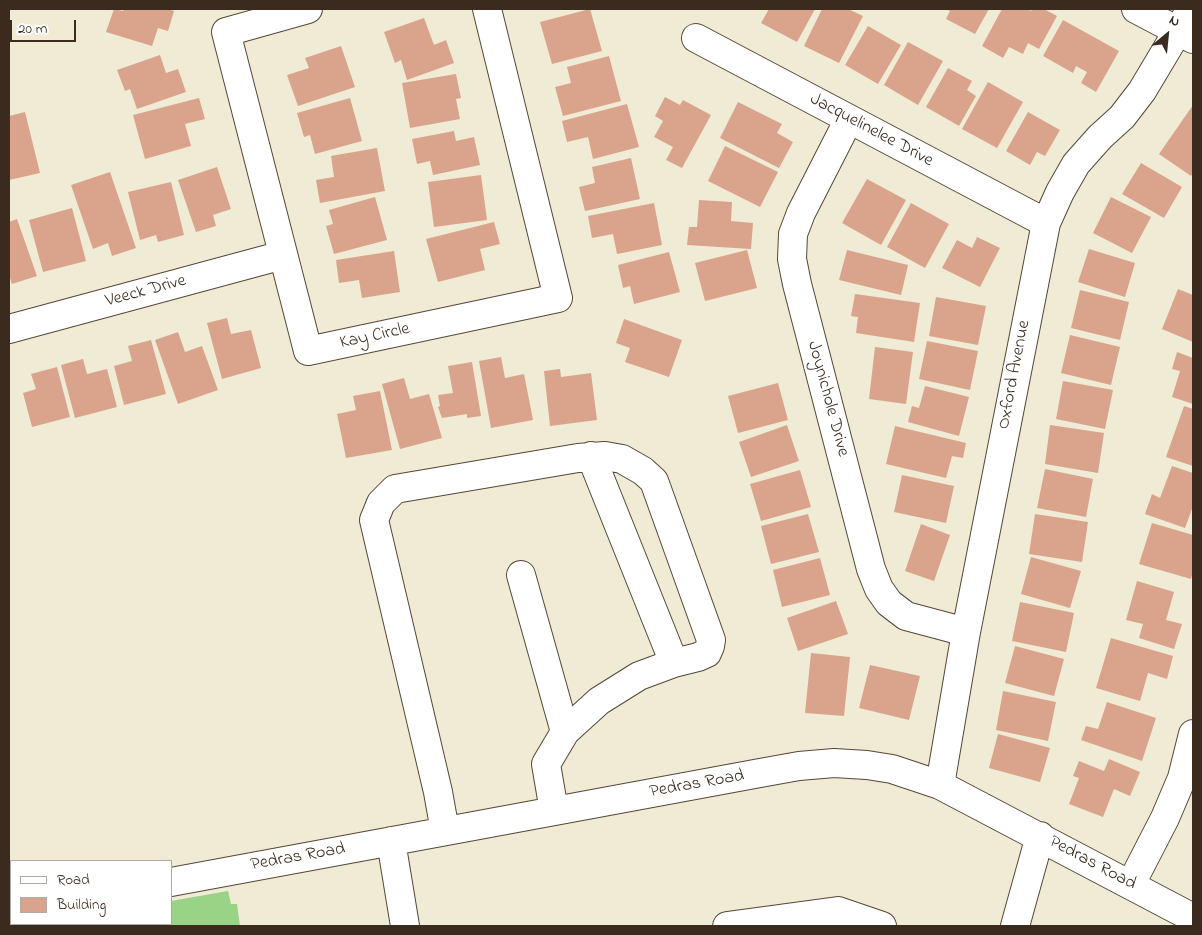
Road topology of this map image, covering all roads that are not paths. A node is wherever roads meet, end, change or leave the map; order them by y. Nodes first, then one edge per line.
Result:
1 (308, 9) edge
2 (487, 9) edge
3 (1136, 9) edge
4 (1188, 26) edge
5 (696, 38) dead end
6 (849, 119) junction
7 (1046, 223) junction
8 (283, 255) junction
9 (9, 329) edge
10 (591, 456) junction
11 (521, 575) dead end
12 (966, 632) junction
13 (674, 662) junction
14 (565, 732) junction
15 (1193, 734) edge
16 (940, 785) junction
17 (554, 811) junction
18 (445, 831) junction
19 (1040, 836) junction
20 (391, 841) junction
21 (172, 882) edge
22 (1131, 884) junction
23 (1193, 918) edge
24 (406, 926) edge
25 (727, 926) edge
26 (882, 926) edge
27 (1015, 926) edge

1 - 8 street, Kay Circle
2 - 8 street, Kay Circle
3 - 4 street
4 - 7 street, Oxford Avenue
5 - 6 street, Jacquelinelee Drive
6 - 7 street, Jacquelinelee Drive
6 - 12 street, Joynichole Drive
7 - 12 street, Oxford Avenue
8 - 9 street, Veeck Drive
10 - 13 street
10 - 13 street
10 - 18 street
11 - 14 street
12 - 16 street, Oxford Avenue
13 - 14 street
14 - 17 street
15 - 22 street
16 - 17 street, Pedras Road
16 - 19 street, Pedras Road
17 - 18 street, Pedras Road
18 - 20 street, Pedras Road
19 - 22 street, Pedras Road
19 - 27 street
20 - 21 street, Pedras Road
20 - 24 street
22 - 23 street, Pedras Road
25 - 26 street

